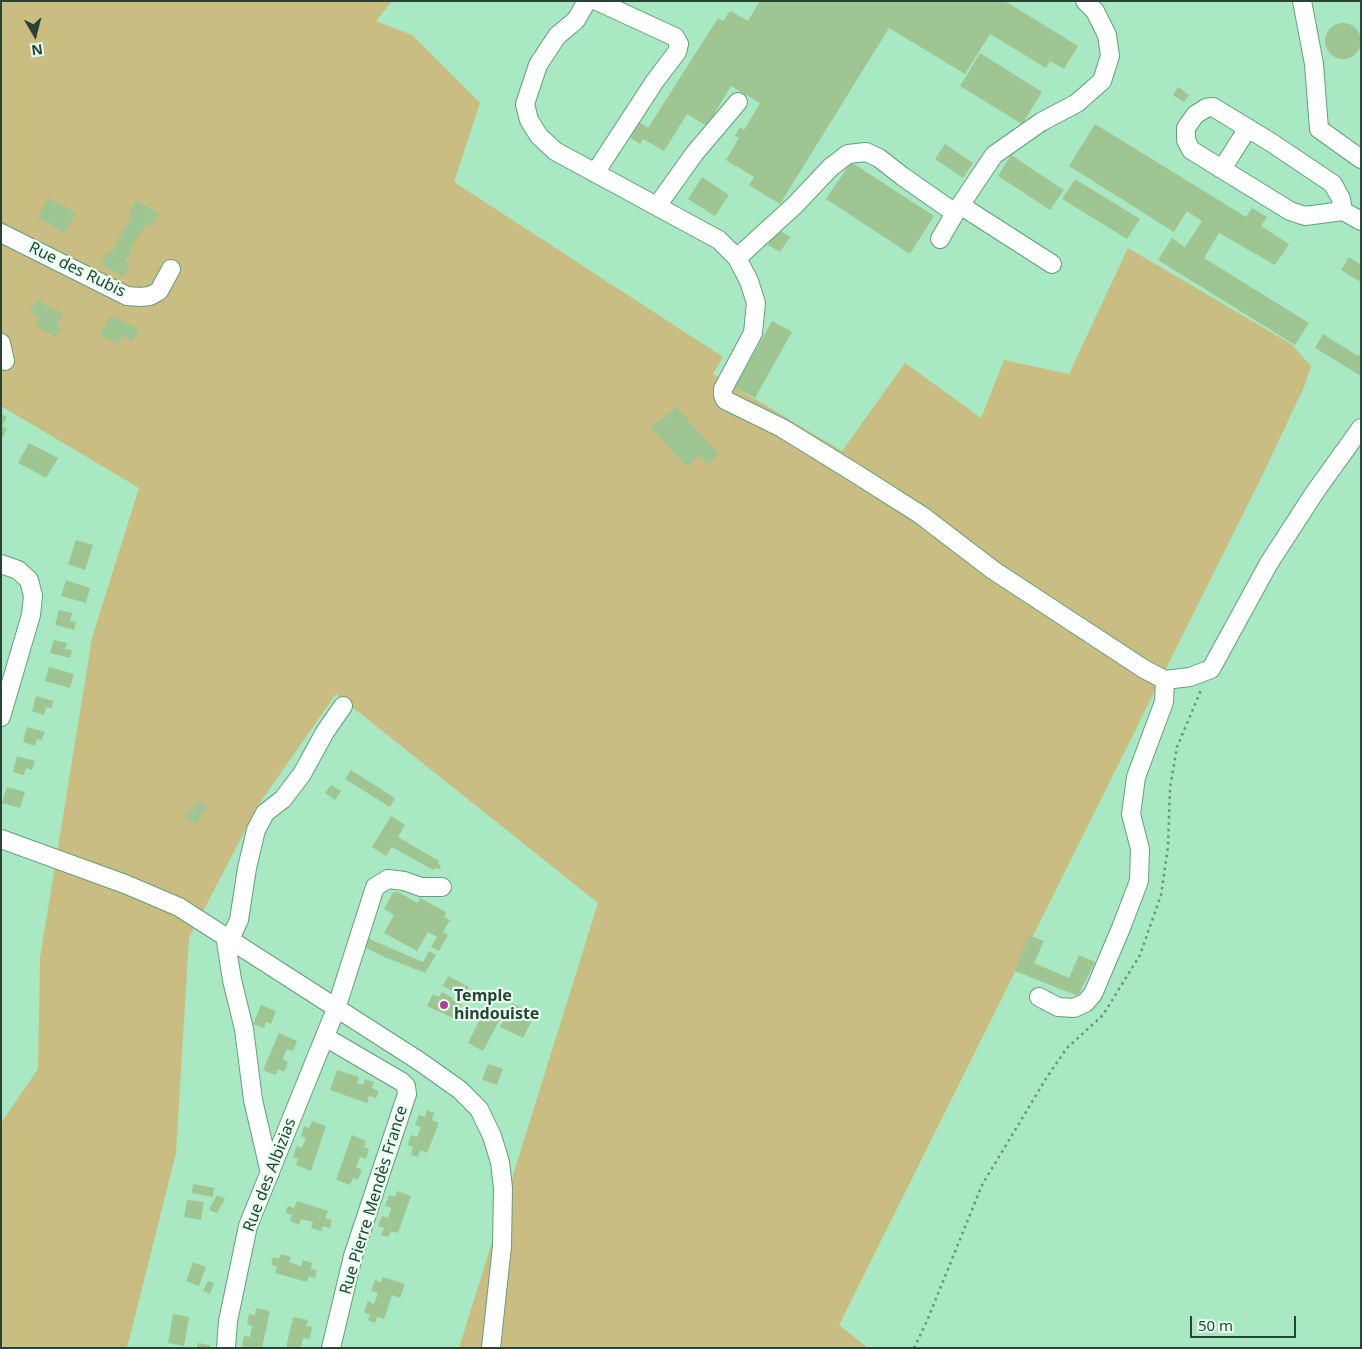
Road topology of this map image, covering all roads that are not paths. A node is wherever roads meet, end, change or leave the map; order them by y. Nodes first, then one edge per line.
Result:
1 (587, 1) edge
2 (597, 1) edge
3 (1085, 1) edge
4 (1302, 1) edge
5 (738, 102) dead end
6 (1248, 128) junction
7 (1361, 159) edge
8 (1222, 169) junction
9 (595, 173) junction
10 (657, 206) junction
11 (957, 209) junction
12 (1343, 211) junction
13 (1361, 221) edge
14 (1, 233) edge
15 (940, 239) dead end
16 (737, 258) junction
17 (1052, 264) dead end
18 (171, 269) dead end
19 (1, 343) edge
20 (5, 361) dead end
21 (1361, 428) edge
22 (1, 564) edge
23 (1165, 680) junction
24 (343, 706) dead end
25 (1, 717) edge
26 (1, 840) edge
27 (442, 887) dead end
28 (227, 937) junction
29 (1039, 997) dead end
30 (336, 1009) junction
31 (325, 1037) junction
32 (270, 1173) junction
33 (226, 1348) edge
34 (331, 1348) edge
35 (491, 1348) edge

1 - 9 street
2 - 9 street
3 - 11 street
4 - 7 street
5 - 10 street
6 - 8 street
6 - 8 street
6 - 12 street
8 - 12 street
9 - 10 street
10 - 16 street
11 - 15 street
11 - 16 street
11 - 17 street
12 - 13 street
14 - 18 street, Rue des Rubis
16 - 23 street
19 - 20 street
21 - 23 street
22 - 25 street
23 - 29 street
24 - 28 street
26 - 28 street
27 - 30 street, Rue des Albizias
28 - 30 street
28 - 32 street
30 - 31 street, Rue des Albizias
30 - 35 street
31 - 32 street, Rue des Albizias
31 - 34 street, Rue Pierre Mendès France
32 - 33 street, Rue des Albizias

